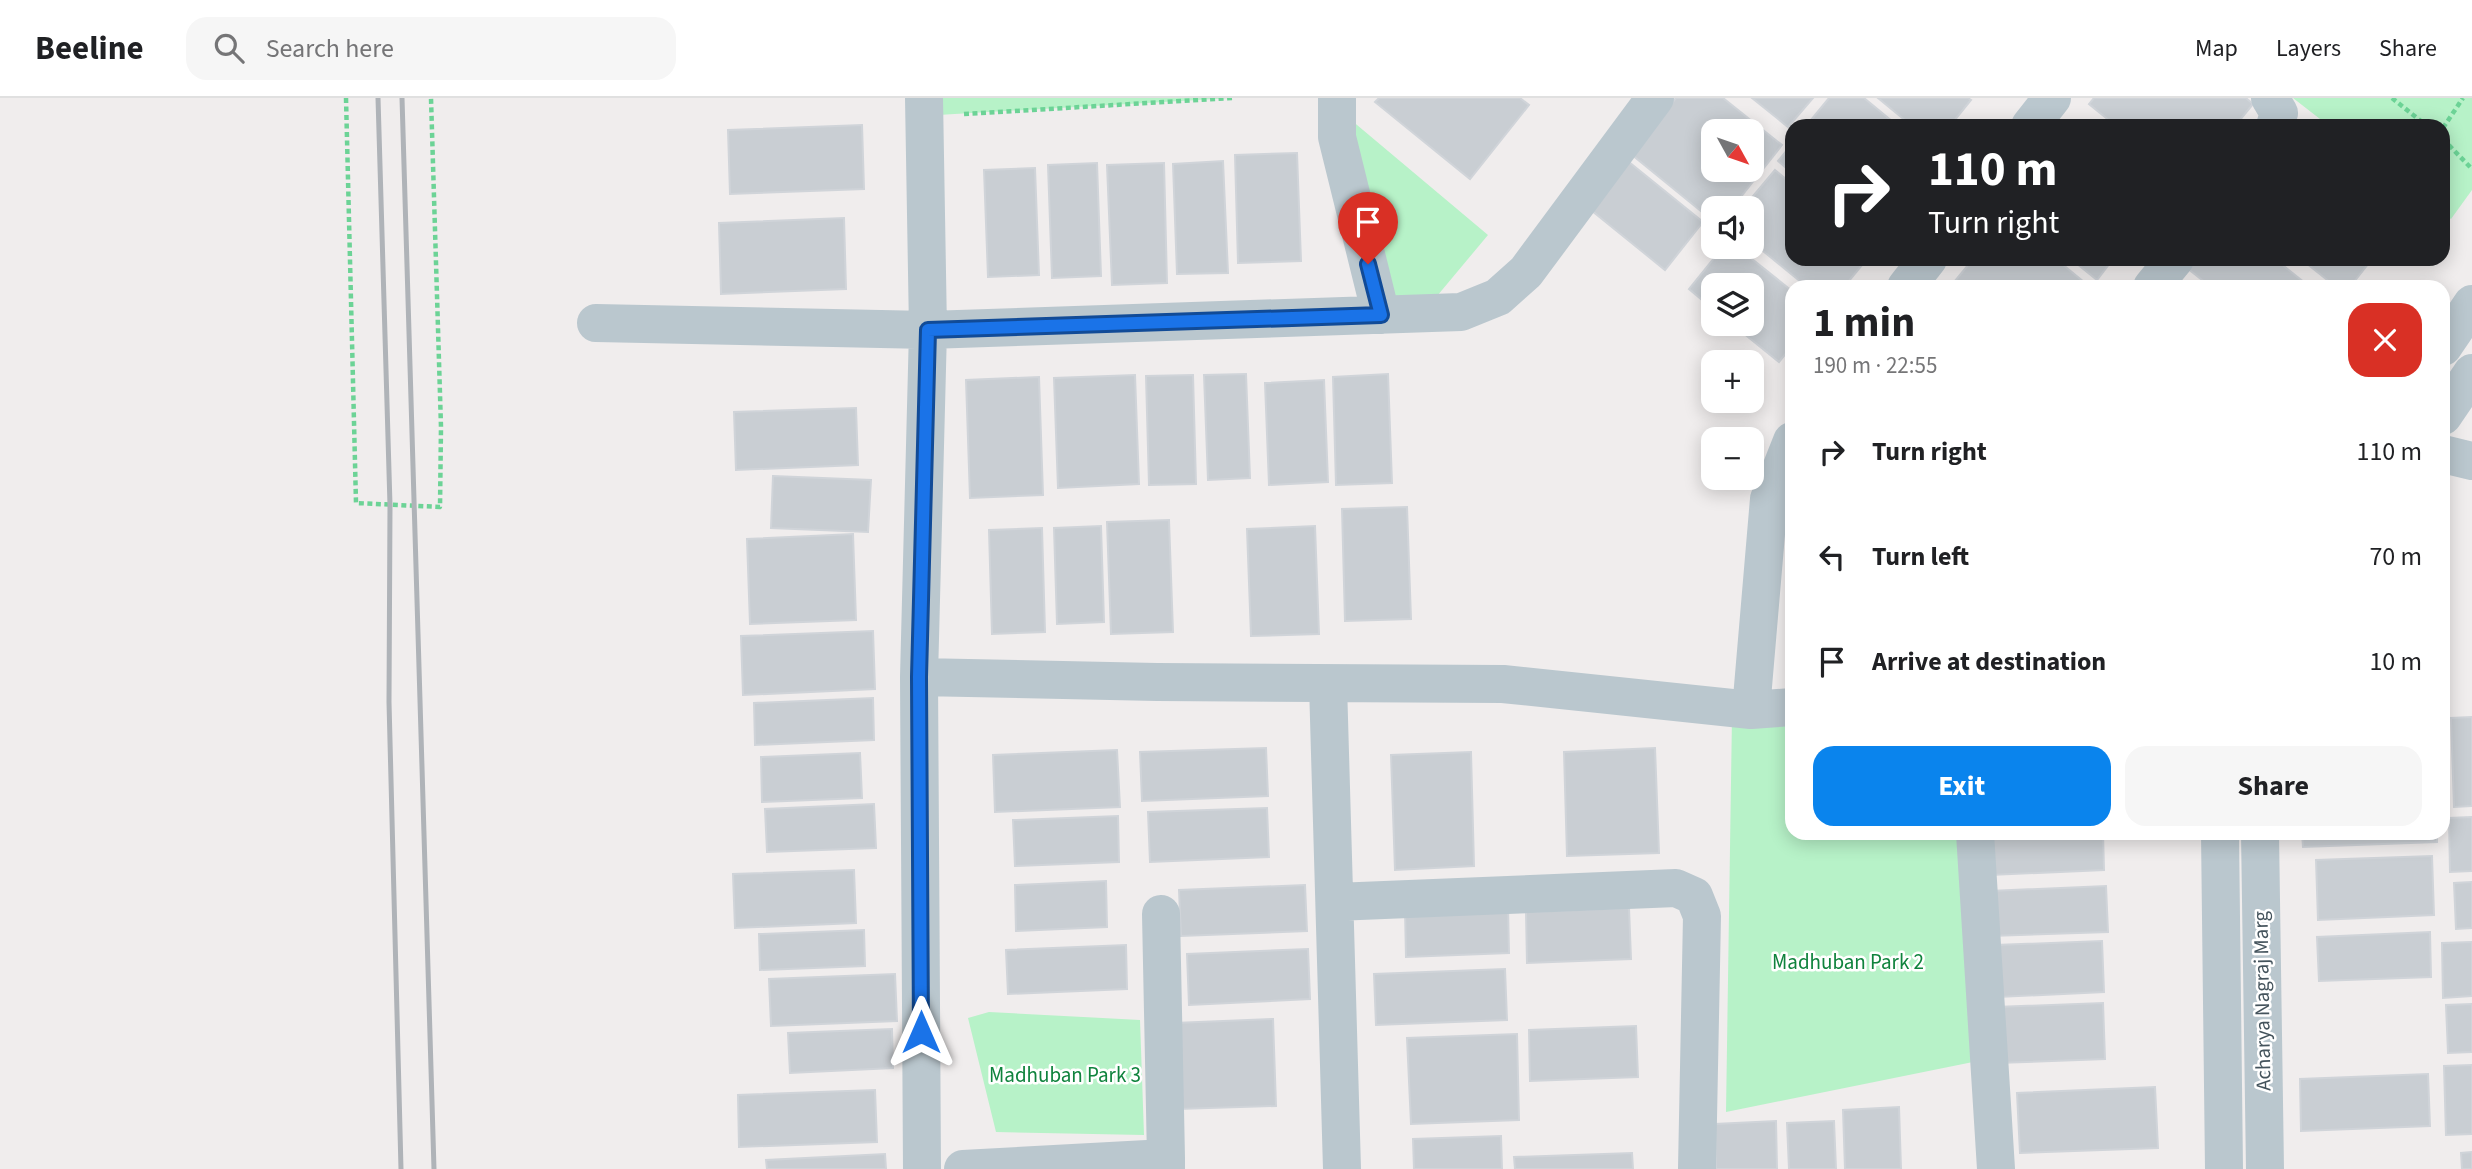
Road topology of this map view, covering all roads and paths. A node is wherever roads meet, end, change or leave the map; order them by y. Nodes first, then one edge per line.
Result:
1 (346, 98) edge
2 (431, 98) edge
3 (1232, 98) edge
4 (1337, 98) edge
5 (1655, 98) edge
6 (2052, 98) edge
7 (2270, 98) edge
8 (2392, 98) edge
9 (2463, 98) edge
10 (938, 106) edge
11 (2036, 119) edge
12 (2277, 119) edge
13 (2418, 119) edge
14 (2449, 119) edge
15 (2450, 146) edge
16 (2472, 169) edge
17 (1922, 266) edge
18 (2169, 266) edge
19 (1912, 280) edge
20 (2158, 280) edge
21 (2472, 304) edge
22 (1381, 315) junction
23 (596, 323) dead end
24 (928, 330) junction
25 (2450, 337) edge
26 (2472, 373) edge
27 (2450, 406) edge
28 (2450, 456) edge
29 (1785, 459) edge
30 (2472, 461) edge
31 (919, 677) junction
32 (1328, 684) junction
33 (1785, 708) edge
34 (1751, 710) junction
35 (1975, 840) edge
36 (2220, 840) edge
37 (2260, 840) edge
38 (1335, 902) junction
39 (1161, 914) dead end
40 (1166, 1163) edge
41 (922, 1169) edge
42 (963, 1169) edge
43 (1342, 1169) edge
44 (1697, 1169) edge
45 (1996, 1169) edge
46 (2224, 1169) edge
47 (2264, 1169) edge

1 - 2 path
3 - 10 path
4 - 22 street
5 - 22 street
6 - 11 street
7 - 12 street
8 - 13 path
9 - 14 path
10 - 24 street
15 - 16 path
17 - 19 street
18 - 20 street
21 - 25 street
22 - 24 street
23 - 24 street
24 - 31 street
26 - 27 street
28 - 30 street
29 - 34 street
31 - 32 street
31 - 41 street
32 - 34 street
32 - 38 street
33 - 34 street
35 - 45 street
36 - 46 street, Acharya Nagraj Marg
37 - 47 street, Acharya Nagraj Marg
38 - 43 street
38 - 44 street
39 - 40 street
40 - 42 street

